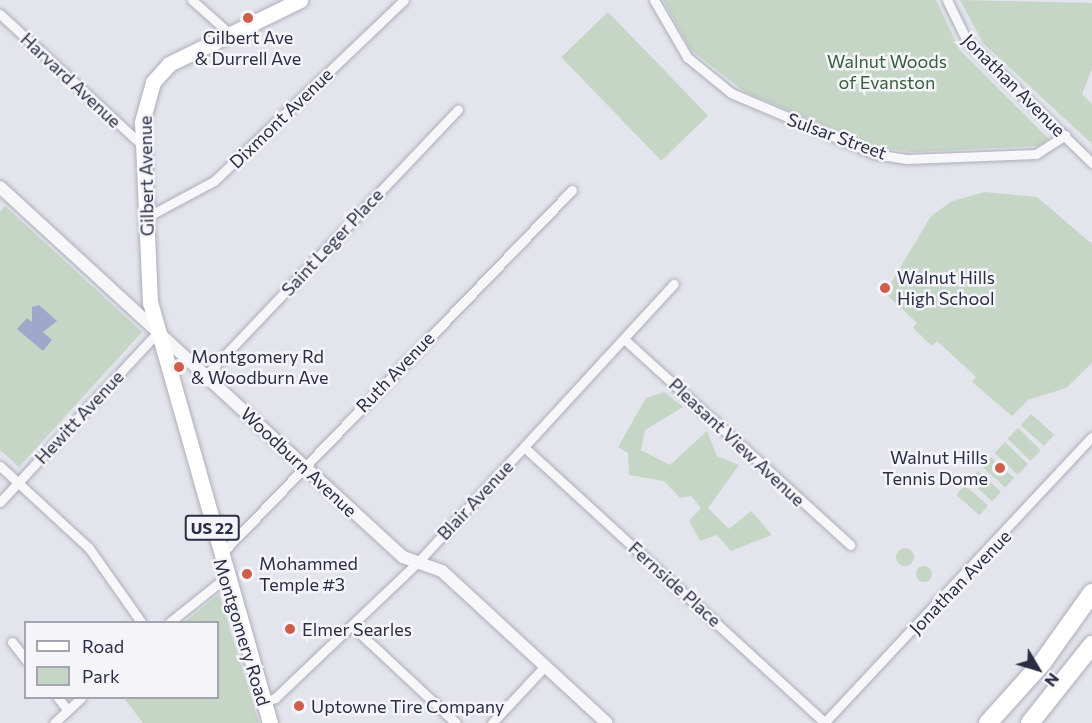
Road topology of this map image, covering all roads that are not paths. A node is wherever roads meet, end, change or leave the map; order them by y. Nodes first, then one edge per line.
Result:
1 (192, 0) edge
2 (300, 0) edge
3 (404, 0) edge
4 (654, 0) edge
5 (947, 0) edge
6 (0, 14) edge
7 (229, 33) junction
8 (458, 109) dead end
9 (1065, 135) junction
10 (142, 145) junction
11 (1092, 163) edge
12 (0, 187) edge
13 (572, 190) dead end
14 (145, 218) junction
15 (674, 284) dead end
16 (158, 332) junction
17 (624, 339) junction
18 (206, 375) junction
19 (1092, 437) edge
20 (524, 447) junction
21 (0, 466) edge
22 (303, 467) junction
23 (18, 483) junction
24 (0, 502) edge
25 (850, 545) dead end
26 (219, 556) junction
27 (418, 562) junction
28 (225, 578) junction
29 (1092, 592) edge
30 (140, 621) edge
31 (171, 621) edge
32 (352, 627) junction
33 (12, 642) dead end
34 (1092, 645) edge
35 (24, 657) edge
36 (546, 666) junction
37 (59, 699) edge
38 (80, 699) edge
39 (263, 702) junction
40 (67, 709) junction
41 (605, 722) edge
42 (54, 723) edge
43 (270, 723) edge
44 (456, 723) edge
45 (492, 723) edge
46 (825, 723) edge
47 (988, 723) edge
48 (1030, 723) edge

1 - 7 street
2 - 7 main road, Gilbert Avenue / US 22
3 - 14 street, Dixmont Avenue
4 - 9 street, Sulsar Street
5 - 9 street, Jonathan Avenue
6 - 10 street, Harvard Avenue
7 - 10 main road, Gilbert Avenue / US 22
8 - 18 street, Saint Leger Place
9 - 11 street, Jonathan Avenue
10 - 14 main road, Gilbert Avenue / US 22
12 - 16 street, Woodburn Avenue
13 - 22 street, Ruth Avenue
14 - 16 main road, Gilbert Avenue / US 22
15 - 17 street, Blair Avenue
16 - 18 street, Woodburn Avenue
16 - 23 street, Hewitt Avenue
16 - 26 main road, Montgomery Road / US 22
17 - 20 street, Blair Avenue
17 - 25 street, Pleasant View Avenue
18 - 22 street, Woodburn Avenue
19 - 46 street, Jonathan Avenue
20 - 27 street, Blair Avenue
20 - 46 street, Fernside Place
21 - 23 street
22 - 26 street, Ruth Avenue
22 - 27 street, Woodburn Avenue
23 - 24 street, Hewitt Avenue
23 - 30 street
26 - 28 main road, Montgomery Road / US 22
27 - 32 street, Blair Avenue
27 - 36 street, Woodburn Avenue
28 - 31 street
28 - 39 main road, Montgomery Road / US 22
29 - 47 highway
32 - 39 street, Blair Avenue
32 - 44 street
33 - 35 street
34 - 48 highway
36 - 41 street, Woodburn Avenue
36 - 45 street
37 - 40 street
38 - 40 street
39 - 43 main road, Montgomery Road / US 22
40 - 42 street

